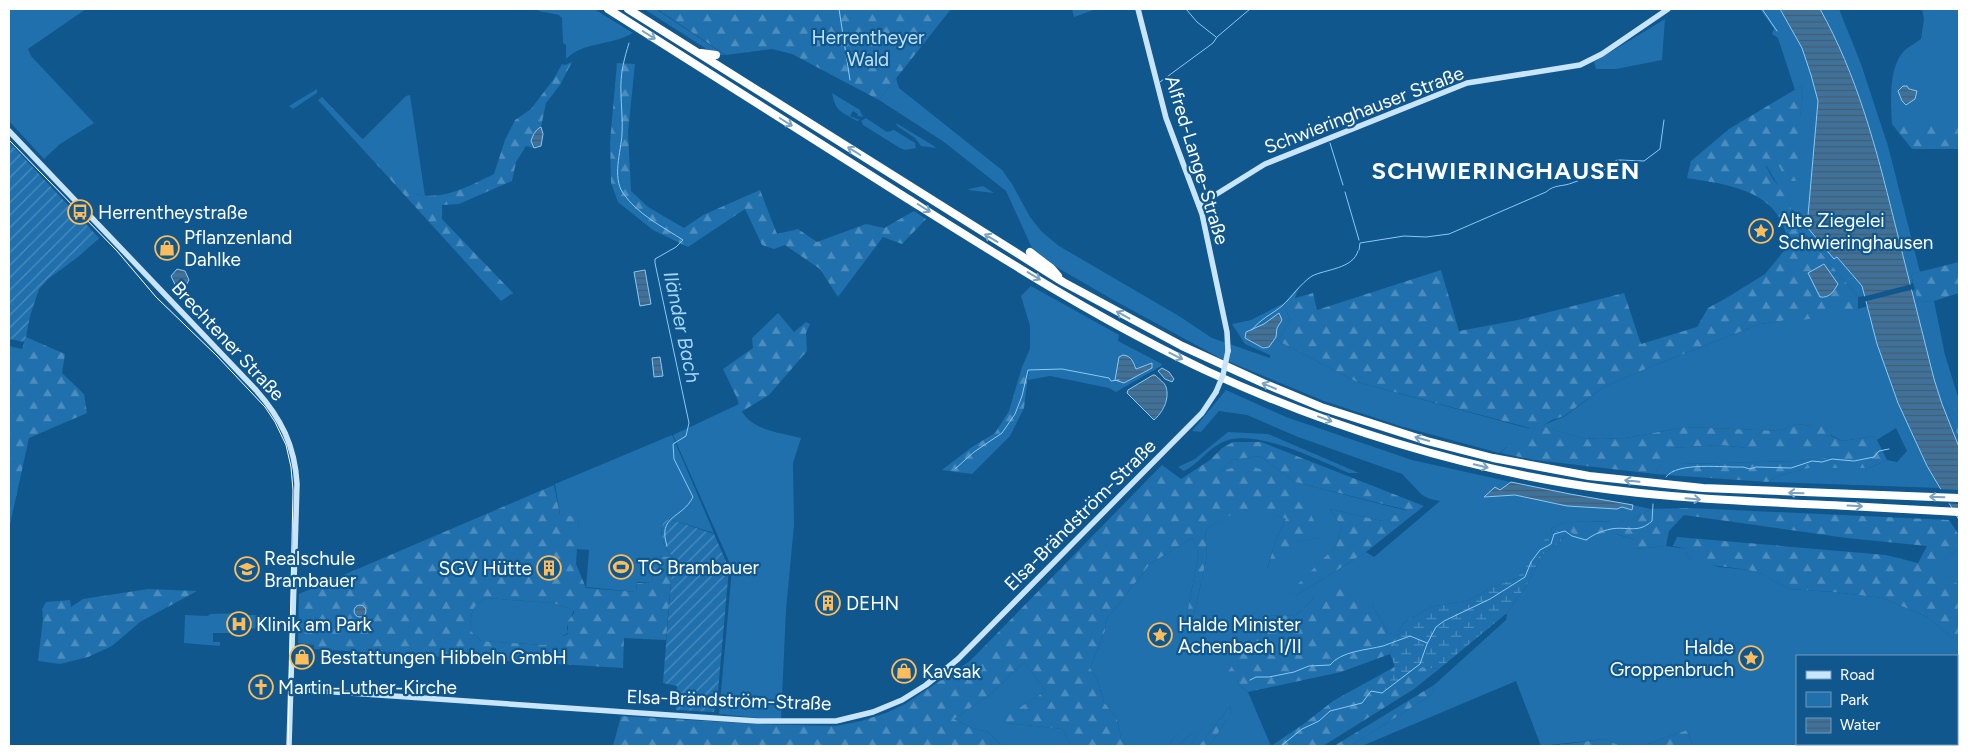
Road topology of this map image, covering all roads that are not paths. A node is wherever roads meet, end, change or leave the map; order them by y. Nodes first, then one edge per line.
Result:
1 (608, 9) edge
2 (628, 9) edge
3 (1138, 9) edge
4 (1668, 9) edge
5 (696, 52) junction
6 (716, 55) dead end
7 (9, 130) edge
8 (1199, 205) junction
9 (1030, 252) dead end
10 (1063, 282) junction
11 (1216, 392) joint
12 (1959, 498) edge
13 (1959, 512) edge
14 (291, 689) junction
15 (290, 746) edge

1 -> 13 highway
2 - 5 highway
3 - 8 street, Alfred-Lange-Straße
4 - 8 street, Schwieringhauser Straße
5 - 6 highway
10 -> 5 highway
7 - 14 street, Brechtener Straße
8 - 11 street, Alfred-Lange-Straße, bridge
9 - 10 highway
12 -> 10 highway
11 - 14 street, Elsa-Brändström-Straße
14 - 15 street, Brechtener Straße

